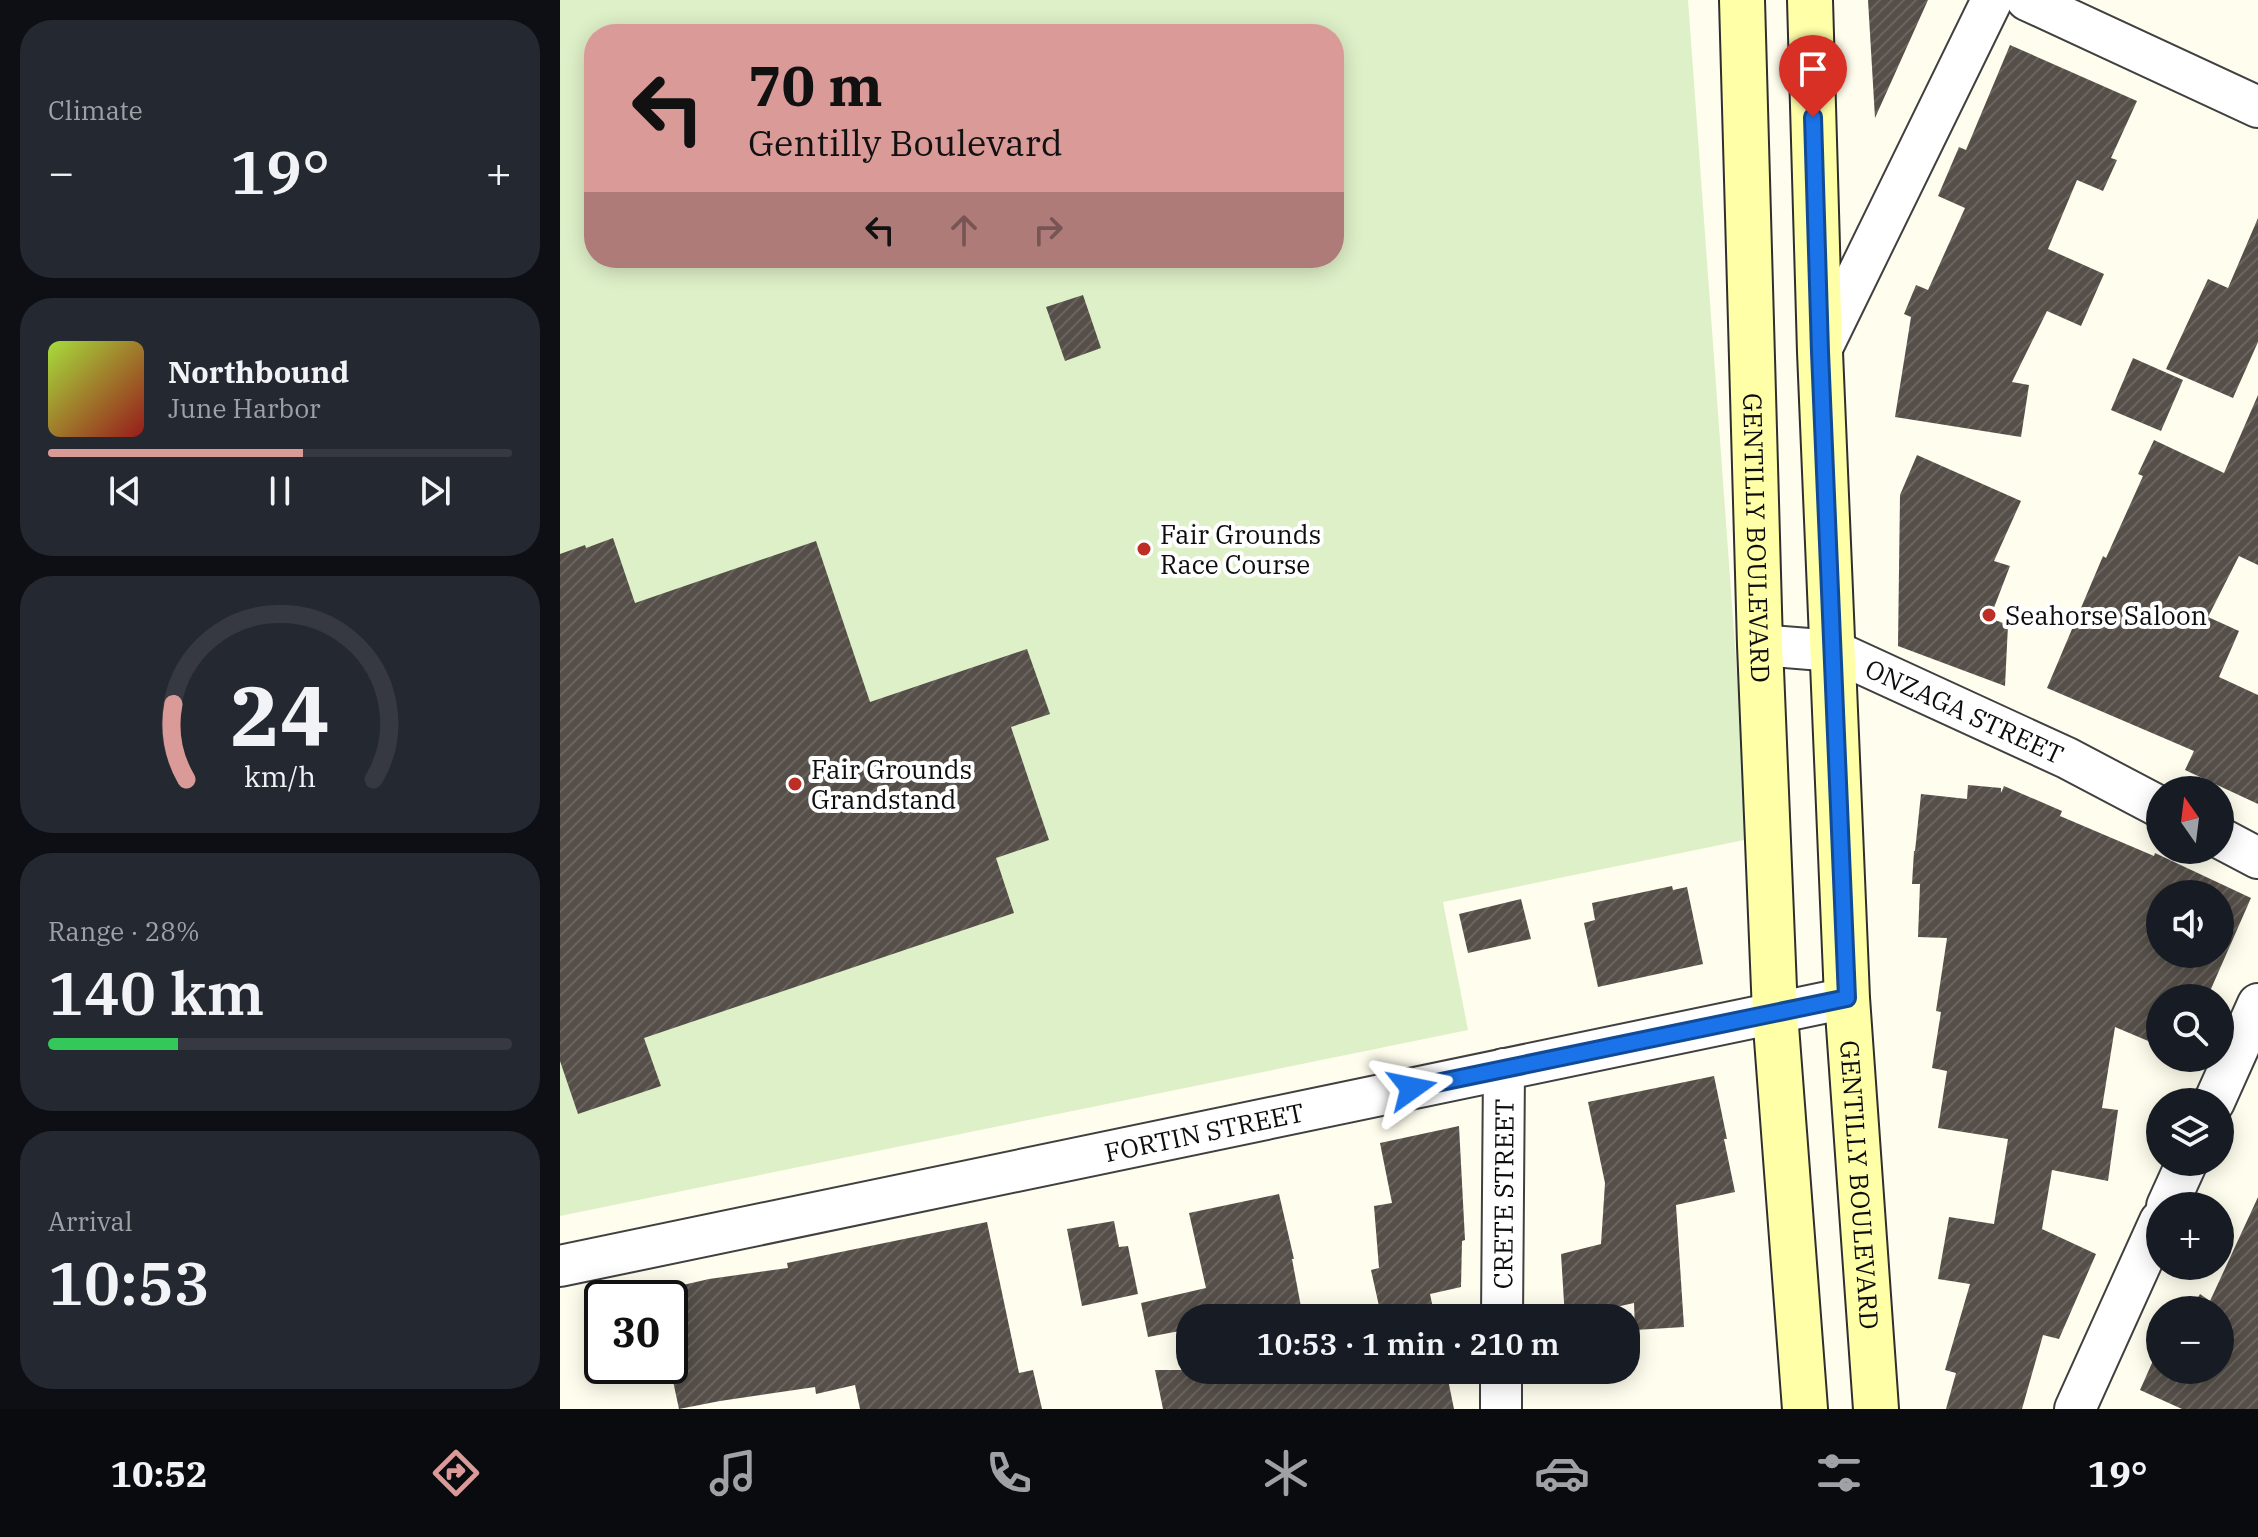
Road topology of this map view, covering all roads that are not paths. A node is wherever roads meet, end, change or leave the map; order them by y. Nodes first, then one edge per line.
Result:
1 (1742, 0) edge
2 (1810, 0) edge
3 (1992, 0) edge
4 (2027, 0) edge
5 (2258, 107) edge
6 (1820, 352) junction
7 (1760, 645) junction
8 (1834, 651) junction
9 (2146, 800) edge
10 (2234, 845) edge
11 (2258, 858) edge
12 (1847, 998) junction
13 (2258, 1004) edge
14 (1775, 1013) junction
15 (1504, 1069) junction
16 (2220, 1088) edge
17 (2146, 1252) edge
18 (560, 1266) edge
19 (1502, 1304) edge
20 (1501, 1384) edge
21 (1501, 1409) edge
22 (1805, 1409) edge
23 (1876, 1409) edge
24 (2075, 1409) edge

1 - 7 main road, GENTILLY BOULEVARD
2 - 6 main road, GENTILLY BOULEVARD
3 - 6 street
4 - 5 street
6 - 8 main road, GENTILLY BOULEVARD
7 - 8 street, ONZAGA STREET
7 - 14 main road, GENTILLY BOULEVARD
8 - 9 street, ONZAGA STREET
8 - 12 main road, GENTILLY BOULEVARD
10 - 11 street
12 - 14 street, FORTIN STREET
12 - 23 main road, GENTILLY BOULEVARD
13 - 16 street
14 - 15 street, FORTIN STREET
14 - 22 main road, GENTILLY BOULEVARD
15 - 18 street, FORTIN STREET
15 - 19 street, CRETE STREET
17 - 24 street
20 - 21 street

